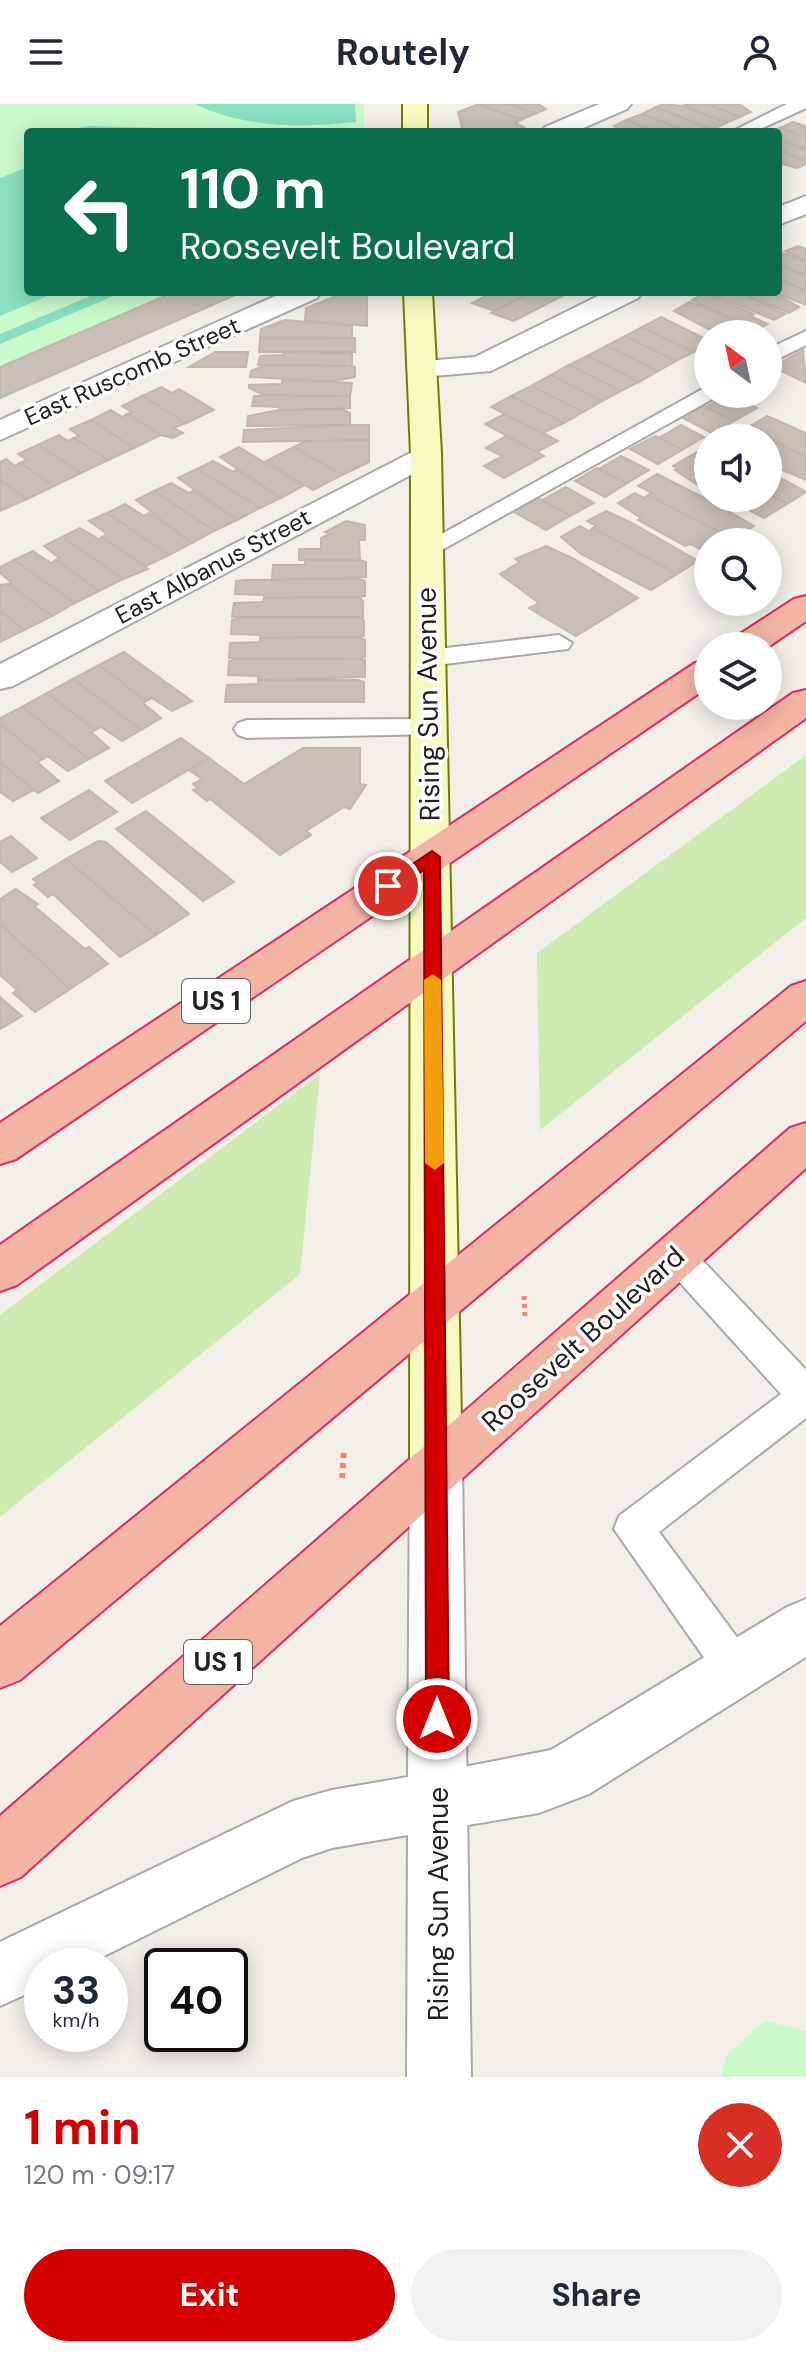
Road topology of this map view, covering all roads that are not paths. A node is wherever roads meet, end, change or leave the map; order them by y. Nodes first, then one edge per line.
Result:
1 (415, 104) edge
2 (619, 104) edge
3 (801, 104) edge
4 (415, 128) edge
5 (563, 128) edge
6 (749, 128) edge
7 (806, 204) edge
8 (782, 215) edge
9 (298, 296) edge
10 (418, 296) edge
11 (620, 296) edge
12 (806, 337) edge
13 (782, 350) edge
14 (422, 368) junction
15 (694, 400) edge
16 (0, 431) edge
17 (426, 454) junction
18 (425, 550) junction
19 (806, 606) edge
20 (767, 632) edge
21 (559, 643) dead end
22 (429, 658) junction
23 (0, 678) edge
24 (694, 680) edge
25 (806, 701) edge
26 (429, 728) junction
27 (247, 729) dead end
28 (432, 857) junction
29 (433, 964) junction
30 (806, 997) edge
31 (806, 1141) edge
32 (0, 1146) edge
33 (677, 1256) junction
34 (0, 1271) edge
35 (435, 1301) junction
36 (806, 1396) edge
37 (436, 1468) junction
38 (806, 1626) edge
39 (0, 1661) edge
40 (736, 1669) junction
41 (438, 1801) junction
42 (0, 1856) edge
43 (0, 1975) edge
44 (439, 2077) edge

1 - 4 main road
2 - 5 street
3 - 6 lane
7 - 8 street
9 - 16 street, East Ruscomb Street
10 - 14 main road, Rising Sun Avenue
11 - 14 street
12 - 13 lane
14 - 17 main road, Rising Sun Avenue
15 - 18 lane
17 - 18 main road, Rising Sun Avenue
17 - 23 street, East Albanus Street
18 - 22 main road, Rising Sun Avenue
19 - 20 highway
21 - 22 lane
22 - 26 main road, Rising Sun Avenue
24 - 28 highway, US 1
25 - 29 highway
26 - 27 lane
26 - 28 main road, Rising Sun Avenue
28 - 29 main road, Rising Sun Avenue
28 - 32 highway, US 1
29 - 34 highway
29 - 35 main road, Rising Sun Avenue
30 - 35 highway
31 - 33 highway, Roosevelt Boulevard / US 1
33 - 36 lane
33 - 37 highway, Roosevelt Boulevard / US 1
35 - 37 main road, Rising Sun Avenue
35 - 39 highway
36 - 40 lane
37 - 41 street, Rising Sun Avenue
37 - 42 highway, Roosevelt Boulevard / US 1
38 - 40 street
40 - 41 street
41 - 43 street
41 - 44 street, Rising Sun Avenue

